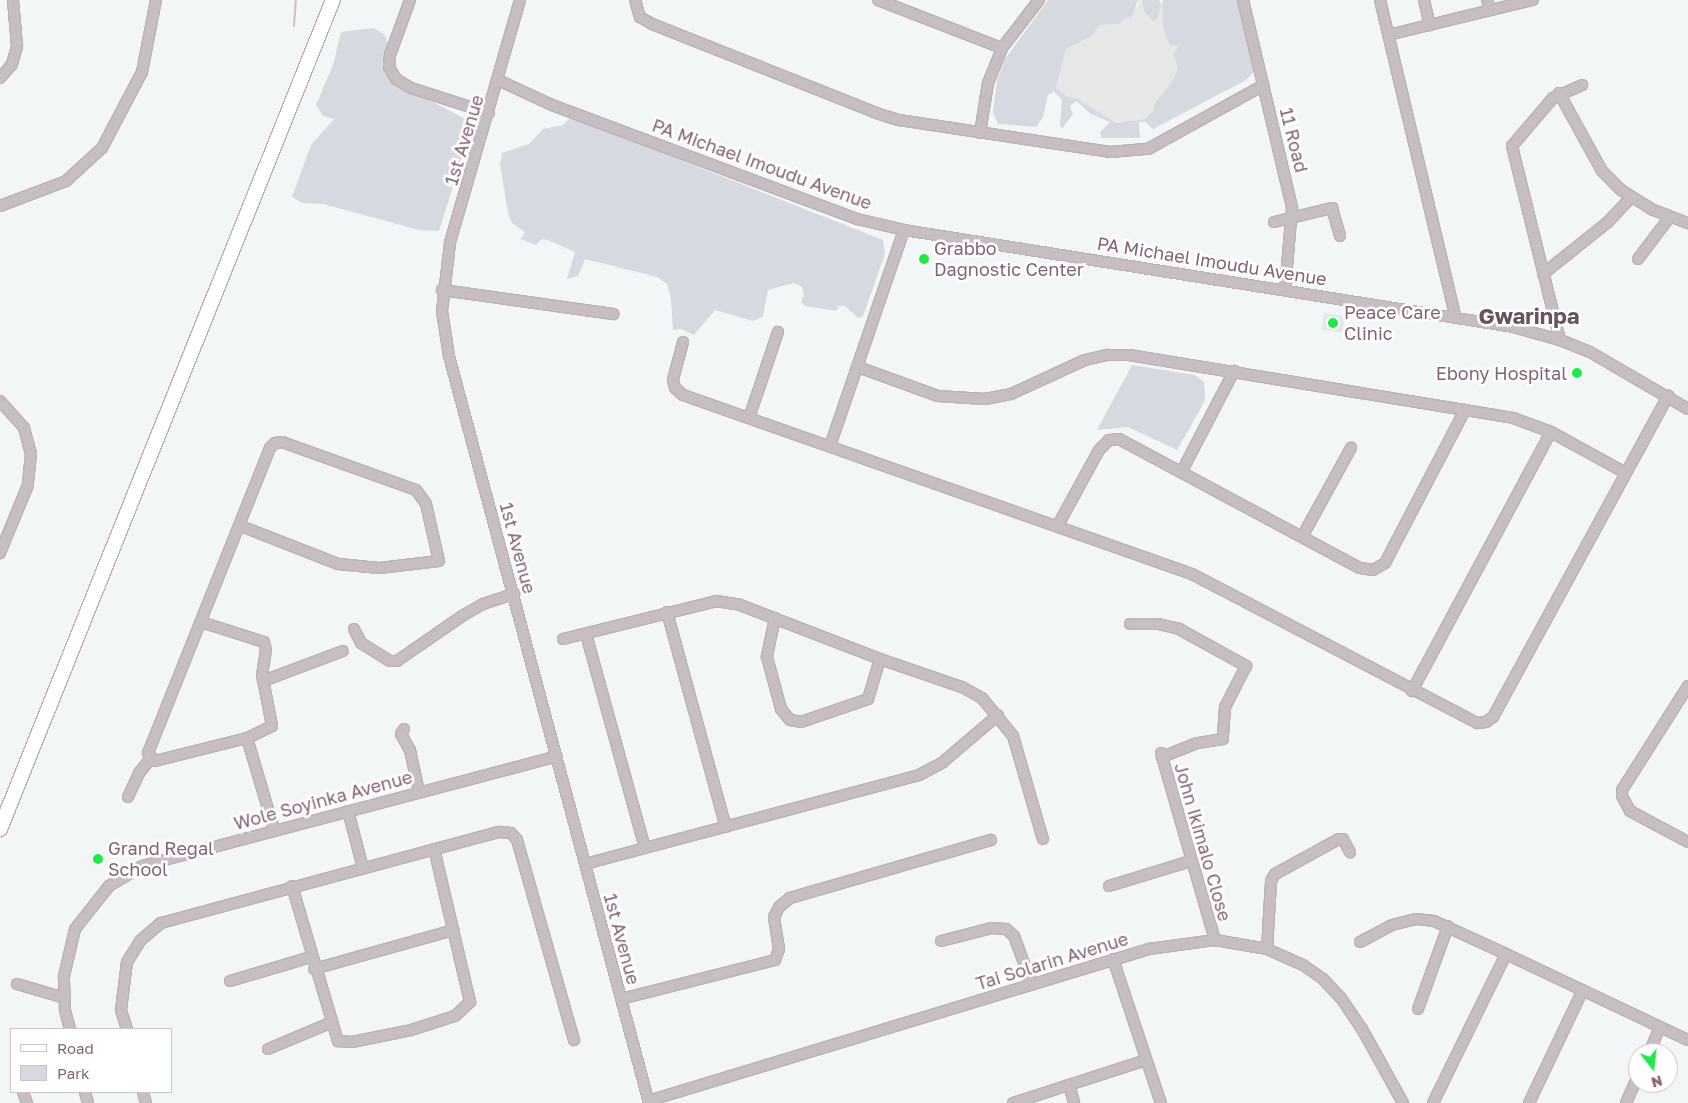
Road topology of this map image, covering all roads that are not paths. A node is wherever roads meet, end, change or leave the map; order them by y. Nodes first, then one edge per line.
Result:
1 (12, 0) edge
2 (156, 0) edge
3 (333, 0) edge
4 (410, 0) edge
5 (520, 0) edge
6 (635, 0) edge
7 (878, 0) edge
8 (1039, 0) edge
9 (1243, 0) edge
10 (1380, 0) edge
11 (1424, 0) edge
12 (1533, 0) edge
13 (1489, 5) edge
14 (1430, 25) junction
15 (1388, 35) junction
16 (1002, 48) junction
17 (0, 78) edge
18 (498, 80) junction
19 (1264, 85) junction
20 (1582, 85) dead end
21 (1559, 93) junction
22 (489, 113) junction
23 (980, 133) junction
24 (1631, 198) junction
25 (0, 206) edge
26 (1294, 217) junction
27 (1669, 218) junction
28 (1274, 222) dead end
29 (1688, 223) edge
30 (904, 230) junction
31 (1340, 236) dead end
32 (1638, 259) dead end
33 (1543, 274) junction
34 (1284, 289) junction
35 (442, 290) junction
36 (613, 314) dead end
37 (1455, 316) junction
38 (778, 332) dead end
39 (1560, 340) junction
40 (683, 342) dead end
41 (858, 367) junction
42 (1234, 371) junction
43 (1668, 396) junction
44 (0, 401) edge
45 (1688, 409) edge
46 (1466, 410) junction
47 (749, 418) junction
48 (1551, 432) junction
49 (830, 446) junction
50 (1351, 448) dead end
51 (1182, 470) junction
52 (1626, 473) junction
53 (1058, 525) junction
54 (241, 526) junction
55 (1302, 537) junction
56 (0, 553) edge
57 (514, 594) junction
58 (667, 612) junction
59 (775, 618) junction
60 (201, 622) junction
61 (1130, 624) dead end
62 (354, 629) dead end
63 (586, 634) junction
64 (563, 639) dead end
65 (343, 651) dead end
66 (880, 659) junction
67 (263, 681) junction
68 (1688, 686) edge
69 (1412, 691) junction
70 (998, 715) junction
71 (404, 729) dead end
72 (247, 738) junction
73 (556, 756) junction
74 (151, 758) junction
75 (419, 792) junction
76 (128, 797) dead end
77 (348, 811) junction
78 (726, 827) junction
79 (274, 829) junction
80 (0, 830) edge
81 (1044, 839) dead end
82 (991, 840) dead end
83 (1688, 842) edge
84 (645, 848) junction
85 (434, 849) junction
86 (1350, 852) dead end
87 (1192, 861) junction
88 (584, 864) junction
89 (363, 868) junction
90 (292, 886) junction
91 (1108, 886) dead end
92 (1448, 926) junction
93 (454, 930) junction
94 (941, 940) dead end
95 (1214, 940) junction
96 (1360, 942) dead end
97 (1267, 949) junction
98 (1506, 954) junction
99 (311, 957) junction
100 (1113, 960) junction
101 (314, 969) junction
102 (230, 981) dead end
103 (17, 984) dead end
104 (1032, 985) junction
105 (1583, 990) junction
106 (65, 998) junction
107 (621, 999) junction
108 (1418, 1009) dead end
109 (330, 1023) junction
110 (1660, 1027) junction
111 (70, 1028) edge
112 (127, 1028) edge
113 (574, 1040) dead end
114 (1688, 1040) edge
115 (1653, 1043) edge
116 (268, 1049) dead end
117 (1146, 1060) junction
118 (1069, 1086) junction
119 (648, 1102) edge
120 (1012, 1103) edge
121 (1074, 1103) edge
122 (1161, 1103) edge
123 (1403, 1103) edge
124 (1433, 1103) edge
125 (1529, 1103) edge

1 - 17 street
2 - 25 street
3 - 80 main road
4 - 22 street
5 - 18 street, 1st Avenue
6 - 23 street
7 - 16 street
8 - 16 street
9 - 19 street, 11 Road
10 - 15 street
11 - 14 street
12 - 13 street
13 - 14 street
14 - 15 street
15 - 37 street
16 - 23 street
18 - 22 street, 1st Avenue
18 - 30 street, PA Michael Imoudu Avenue
19 - 23 street
19 - 26 street, 11 Road
20 - 21 street
21 - 24 street
21 - 33 street
22 - 35 street, 1st Avenue
24 - 27 street
24 - 33 street
26 - 28 street
26 - 31 street
26 - 34 street, 11 Road
27 - 29 street
27 - 32 street
30 - 34 street, PA Michael Imoudu Avenue
30 - 41 street
33 - 39 street
34 - 37 street, PA Michael Imoudu Avenue
35 - 36 street
35 - 57 street, 1st Avenue
37 - 39 street, PA Michael Imoudu Avenue
38 - 47 street
39 - 43 street, PA Michael Imoudu Avenue
40 - 47 street
41 - 42 street
41 - 49 street
42 - 46 street
42 - 51 street
43 - 45 street, PA Michael Imoudu Avenue
43 - 52 street
44 - 56 street
46 - 48 street
46 - 55 street
47 - 49 street
48 - 52 street
48 - 69 street
49 - 53 street
50 - 55 street
51 - 53 street
51 - 55 street
52 - 69 street
53 - 69 street
54 - 54 street
54 - 60 street
57 - 62 street
57 - 73 street, 1st Avenue
58 - 59 street
58 - 63 street
58 - 78 street
59 - 66 street
59 - 66 street
60 - 67 street
60 - 74 street
61 - 87 street, John Ikimalo Close
63 - 64 street
63 - 84 street
65 - 67 street
66 - 70 street
67 - 72 street
68 - 83 street
70 - 78 street
70 - 81 street
71 - 75 street
72 - 74 street
72 - 79 street
73 - 75 street, Wole Soyinka Avenue
73 - 88 street, 1st Avenue
74 - 76 street
75 - 77 street, Wole Soyinka Avenue
77 - 79 street, Wole Soyinka Avenue
77 - 89 street
78 - 84 street
79 - 106 street, Wole Soyinka Avenue
82 - 107 street
84 - 88 street
85 - 89 street
85 - 93 street
85 - 113 street
86 - 97 street
87 - 91 street
87 - 95 street, John Ikimalo Close
88 - 107 street, 1st Avenue
89 - 90 street
90 - 99 street
90 - 112 street
92 - 96 street
92 - 98 street
92 - 108 street
93 - 101 street
93 - 109 street
94 - 104 street
95 - 97 street, Tai Solarin Avenue
95 - 100 street, Tai Solarin Avenue
97 - 123 street, Tai Solarin Avenue
98 - 105 street
98 - 124 street
99 - 101 street
99 - 102 street
100 - 104 street, Tai Solarin Avenue
100 - 117 street
101 - 109 street
103 - 106 street
104 - 119 street, Tai Solarin Avenue
105 - 110 street
105 - 125 street
106 - 111 street, Wole Soyinka Avenue
107 - 119 street, 1st Avenue
109 - 116 street
110 - 114 street
110 - 115 street
117 - 118 street
117 - 122 street
118 - 120 street
118 - 121 street

